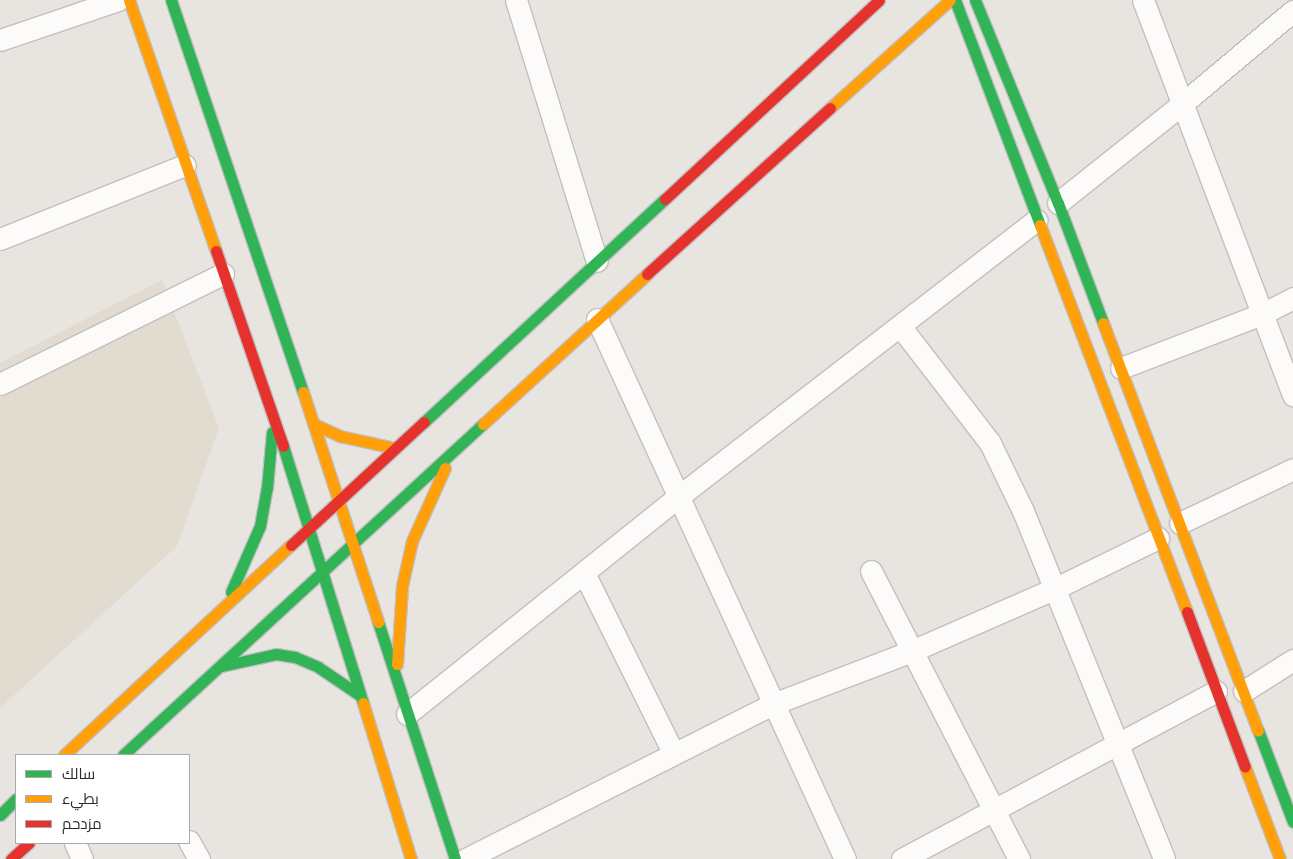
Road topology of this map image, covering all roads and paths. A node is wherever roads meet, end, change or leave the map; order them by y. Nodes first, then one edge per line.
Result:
1 (118, 0) edge
2 (129, 0) edge
3 (171, 0) edge
4 (516, 0) edge
5 (879, 0) edge
6 (950, 0) edge
7 (955, 0) edge
8 (975, 0) edge
9 (1143, 0) edge
10 (1291, 18) edge
11 (0, 40) edge
12 (1182, 104) junction
13 (185, 165) junction
14 (1058, 203) junction
15 (1036, 220) junction
16 (0, 239) edge
17 (597, 261) junction
18 (223, 274) junction
19 (1293, 298) edge
20 (1262, 314) junction
21 (597, 319) junction
22 (900, 326) junction
23 (1121, 368) junction
24 (0, 384) edge
25 (1293, 395) edge
26 (273, 416) junction
27 (314, 424) junction
28 (394, 448) junction
29 (453, 451) junction
30 (1293, 469) edge
31 (678, 497) junction
32 (339, 499) junction
33 (1180, 522) junction
34 (308, 528) junction
35 (1158, 538) junction
36 (353, 544) junction
37 (871, 571) dead end
38 (322, 573) junction
39 (584, 573) junction
40 (1054, 589) junction
41 (226, 604) junction
42 (912, 651) junction
43 (1293, 660) edge
44 (220, 666) junction
45 (396, 680) junction
46 (1216, 691) junction
47 (1244, 691) junction
48 (358, 694) junction
49 (773, 704) junction
50 (408, 714) junction
51 (1118, 744) junction
52 (134, 751) edge
53 (65, 754) edge
54 (674, 754) junction
55 (15, 801) edge
56 (994, 810) junction
57 (0, 815) edge
58 (1293, 822) edge
59 (190, 843) edge
60 (28, 844) edge
61 (75, 844) edge
62 (11, 859) edge
63 (82, 859) edge
64 (198, 859) edge
65 (411, 859) edge
66 (455, 859) edge
67 (466, 859) edge
68 (845, 859) edge
69 (902, 859) edge
70 (1019, 859) edge
71 (1164, 859) edge
72 (1280, 859) edge

1 - 11 street
2 - 13 main road
3 - 27 main road
4 - 17 street
5 - 17 main road
6 - 21 main road
7 - 15 main road
8 - 14 main road
9 - 12 street
10 - 12 street
12 - 14 street
12 - 20 street
13 - 16 street
13 - 18 main road
14 - 23 main road
15 - 22 street
15 - 35 main road
17 - 28 main road
18 - 24 street
18 - 26 main road
19 - 20 street
20 - 23 street
20 - 25 street
21 - 29 main road
21 - 31 street
22 - 31 street
22 - 40 street
23 - 33 main road
26 - 34 main road
26 - 41 main road
27 - 28 main road
27 - 32 main road
28 - 32 main road
29 - 36 main road
29 - 45 main road
30 - 33 street
31 - 39 street
31 - 49 street
32 - 34 main road
32 - 36 main road
33 - 47 main road
34 - 38 main road
34 - 41 main road
35 - 40 street
35 - 46 main road
36 - 38 main road
36 - 45 main road
37 - 42 street
38 - 44 main road
38 - 48 main road
39 - 50 street
39 - 54 street
40 - 42 street
40 - 51 street
41 - 53 main road
42 - 49 street
42 - 56 street
43 - 47 street
44 - 48 main road
44 - 52 main road
45 - 50 main road
46 - 51 street
46 - 72 main road
47 - 58 main road
48 - 65 main road
49 - 54 street
49 - 68 street
50 - 66 main road
51 - 56 street
51 - 71 street
54 - 67 street
55 - 57 main road
56 - 69 street
56 - 70 street
59 - 64 street
60 - 62 main road
61 - 63 street

